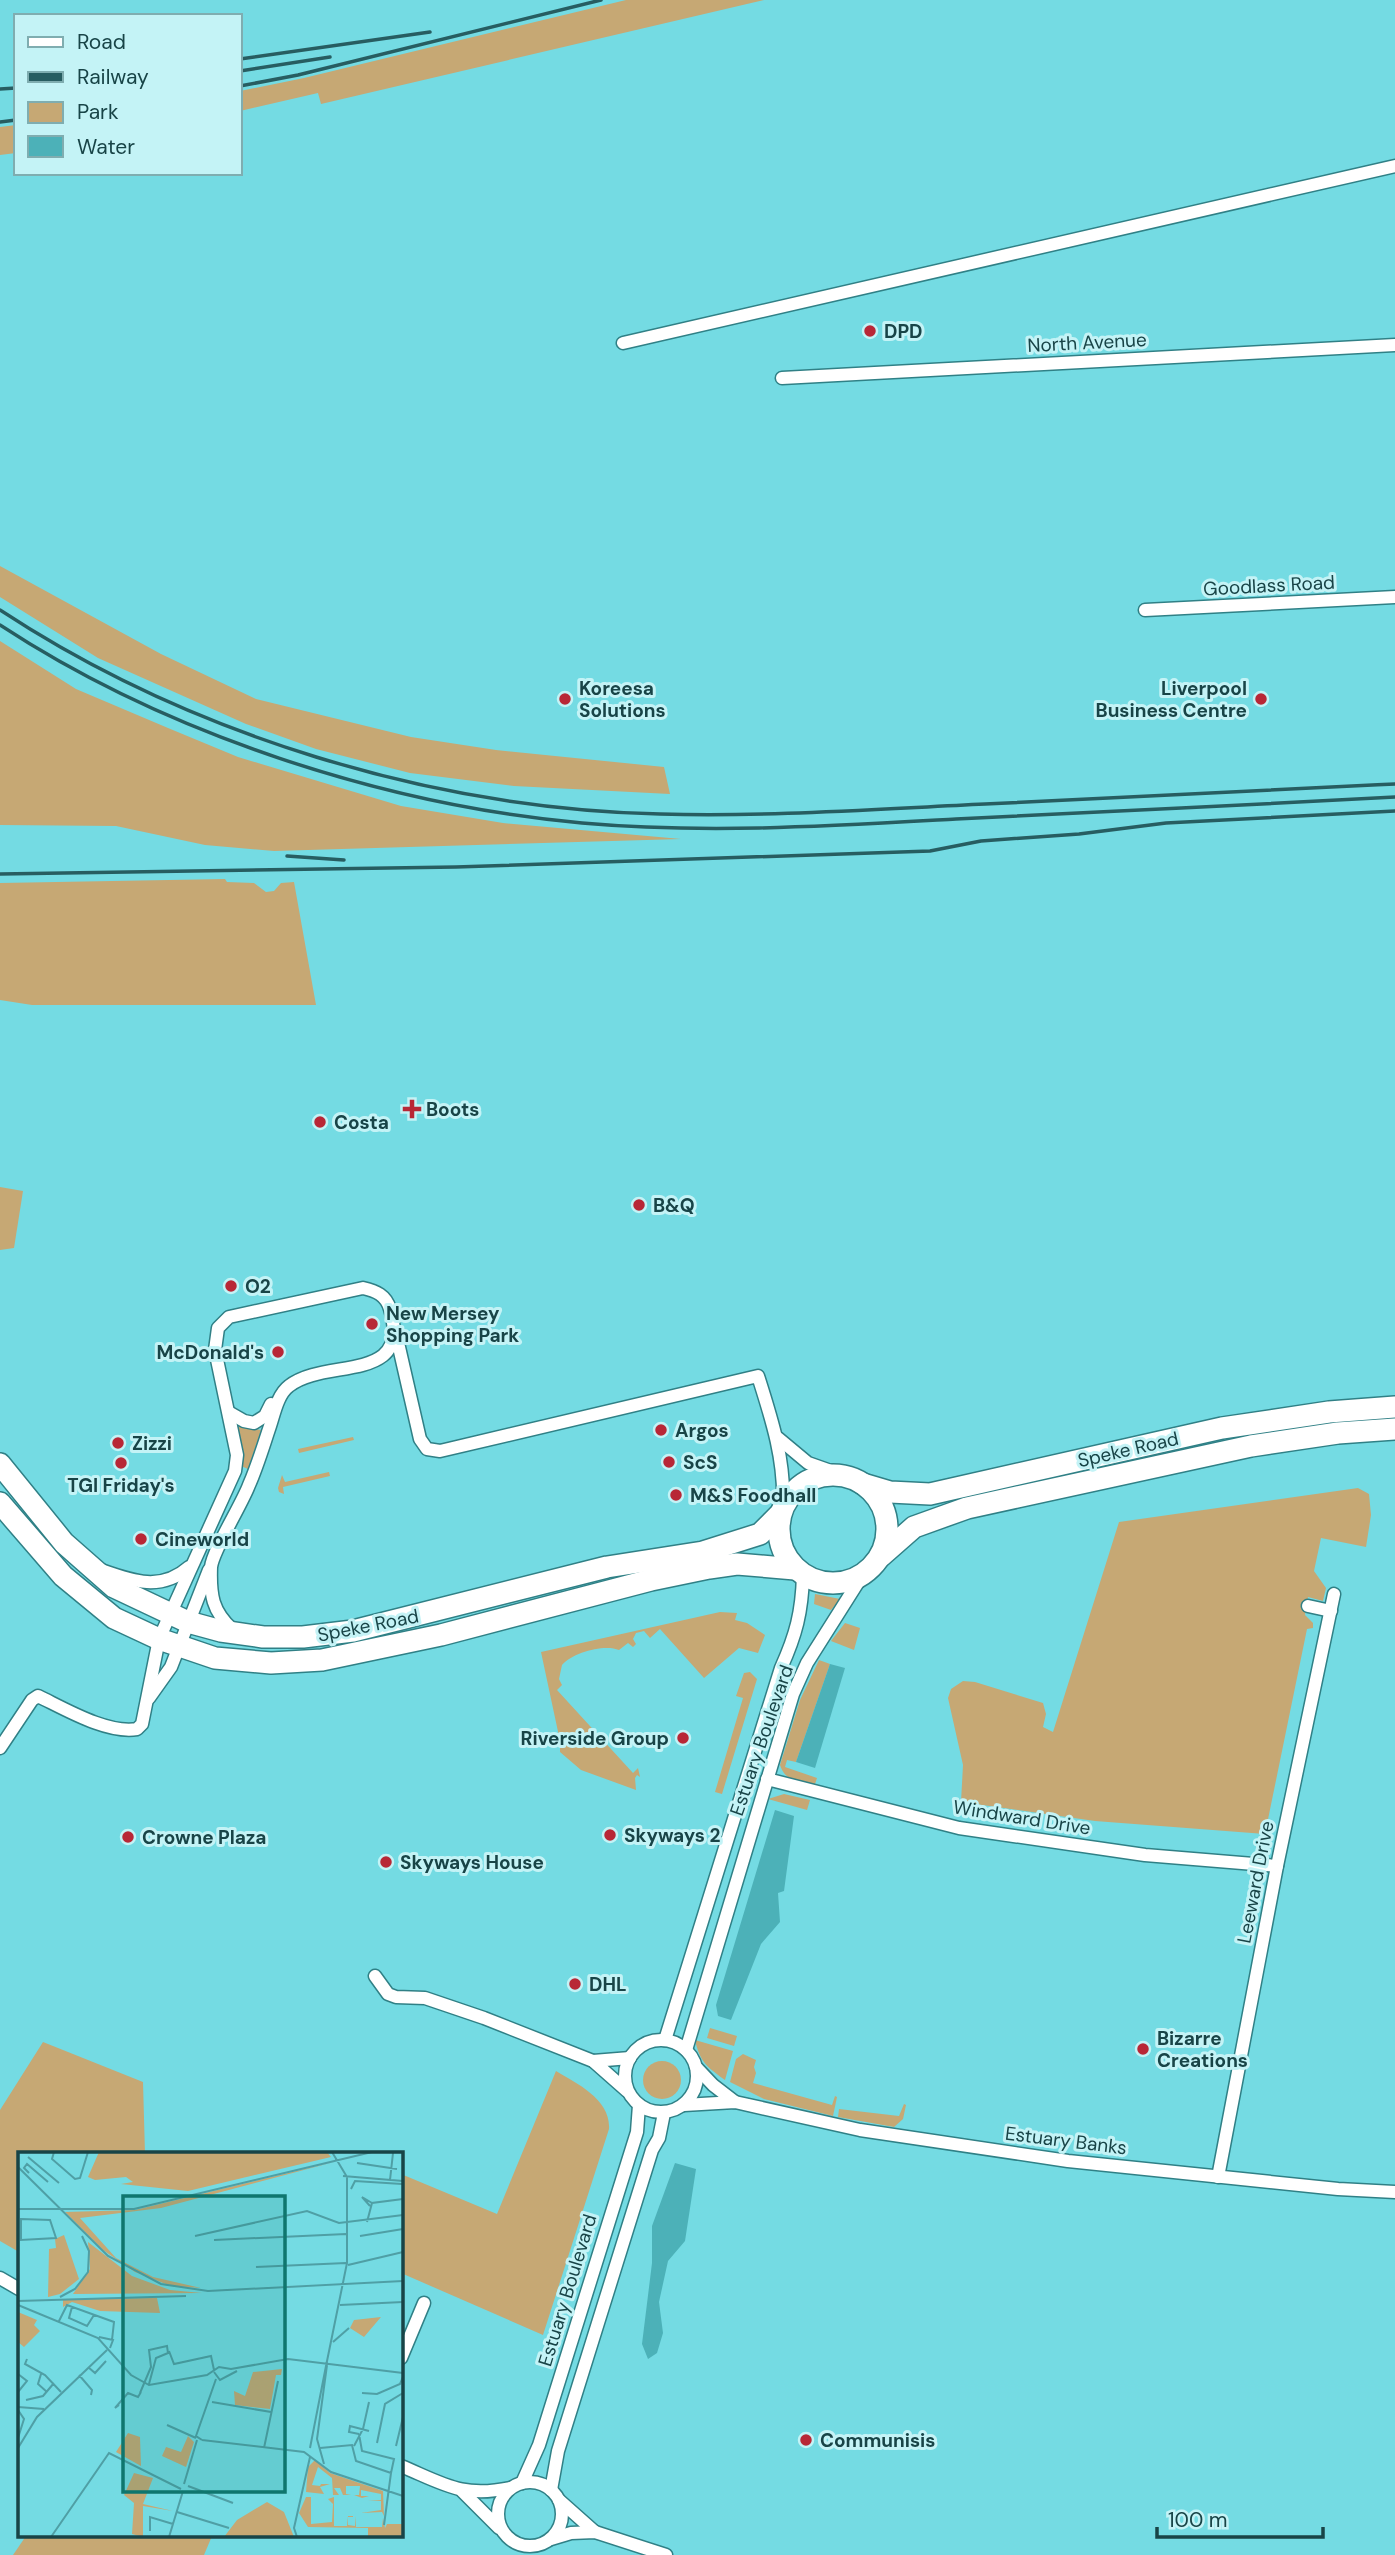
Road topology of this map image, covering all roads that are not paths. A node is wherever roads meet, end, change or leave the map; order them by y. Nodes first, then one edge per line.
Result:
1 (1395, 166) edge
2 (622, 343) dead end
3 (1395, 345) edge
4 (782, 378) dead end
5 (1395, 597) edge
6 (1145, 610) dead end
7 (394, 1327) junction
8 (378, 1361) junction
9 (404, 1365) junction
10 (279, 1399) junction
11 (1395, 1407) edge
12 (230, 1413) junction
13 (1255, 1422) junction
14 (1395, 1429) edge
15 (778, 1438) junction
16 (1259, 1445) junction
17 (0, 1464) edge
18 (854, 1480) junction
19 (0, 1503) edge
20 (782, 1510) junction
21 (881, 1556) junction
22 (194, 1562) junction
23 (211, 1564) junction
24 (91, 1566) junction
25 (799, 1572) junction
26 (862, 1576) junction
27 (1334, 1594) dead end
28 (1308, 1606) dead end
29 (1331, 1611) junction
30 (178, 1618) junction
31 (237, 1633) junction
32 (159, 1639) junction
33 (180, 1647) junction
34 (201, 1653) junction
35 (171, 1667) junction
36 (147, 1701) junction
37 (0, 1748) edge
38 (766, 1779) junction
39 (1277, 1866) junction
40 (375, 1976) dead end
41 (665, 2040) junction
42 (686, 2050) junction
43 (630, 2058) junction
44 (593, 2060) junction
45 (696, 2067) junction
46 (627, 2091) junction
47 (735, 2102) junction
48 (639, 2105) junction
49 (684, 2105) junction
50 (664, 2113) junction
51 (1218, 2177) junction
52 (1395, 2192) edge
53 (0, 2278) edge
54 (18, 2288) edge
55 (424, 2304) dead end
56 (402, 2356) edge
57 (402, 2466) edge
58 (517, 2485) junction
59 (462, 2491) junction
60 (555, 2495) junction
61 (500, 2529) junction
62 (595, 2532) junction
63 (550, 2539) junction
64 (511, 2548) edge
65 (533, 2551) edge
66 (666, 2555) edge

1 - 2 street
3 - 4 street, North Avenue
5 - 6 street, Goodlass Road
7 - 8 street
7 - 9 street
7 - 12 street
8 - 9 street
8 - 10 street
9 - 15 street
10 - 12 street
10 - 23 street
11 - 13 highway, Speke Road
12 - 22 street
13 - 16 highway
13 - 18 highway, Speke Road
14 - 16 highway, Speke Road
15 - 18 street
15 - 20 street
16 - 21 highway, Speke Road
17 - 24 highway, Speke Road
18 - 20 highway
18 - 21 highway
19 - 32 highway, Speke Road
20 - 25 highway
20 - 31 highway, Speke Road
21 - 26 highway
22 - 24 street
22 - 30 street
23 - 30 street
23 - 31 street
24 - 30 highway, Speke Road
25 - 26 highway
25 - 34 highway, Speke Road
25 - 41 street, Estuary Boulevard
26 - 38 street, Estuary Boulevard
27 - 29 street, Leeward Drive
28 - 29 street
29 - 39 street, Leeward Drive
30 - 31 highway, Speke Road
30 - 32 street
30 - 33 street
32 - 33 highway, Speke Road
32 - 36 street
33 - 34 highway, Speke Road
33 - 35 street
34 - 35 street
35 - 36 street
36 - 37 street
38 - 39 street, Windward Drive
38 - 42 street, Estuary Boulevard
39 - 51 street, Leeward Drive
40 - 44 street
41 - 42 street
41 - 43 street
42 - 45 street
43 - 44 street
43 - 46 street
44 - 46 street
45 - 47 street, Estuary Banks
45 - 49 street
46 - 48 street
47 - 49 street, Estuary Banks
47 - 51 street, Estuary Banks
48 - 50 street
48 - 58 street, Estuary Boulevard
49 - 50 street
50 - 60 street, Estuary Boulevard
51 - 52 street, Estuary Banks
53 - 54 street
55 - 56 street
57 - 59 street
58 - 59 street
58 - 60 street
58 - 61 street
59 - 61 street
60 - 62 street
60 - 63 street
61 - 64 street
62 - 63 street
62 - 66 street
63 - 65 street
64 - 65 street

